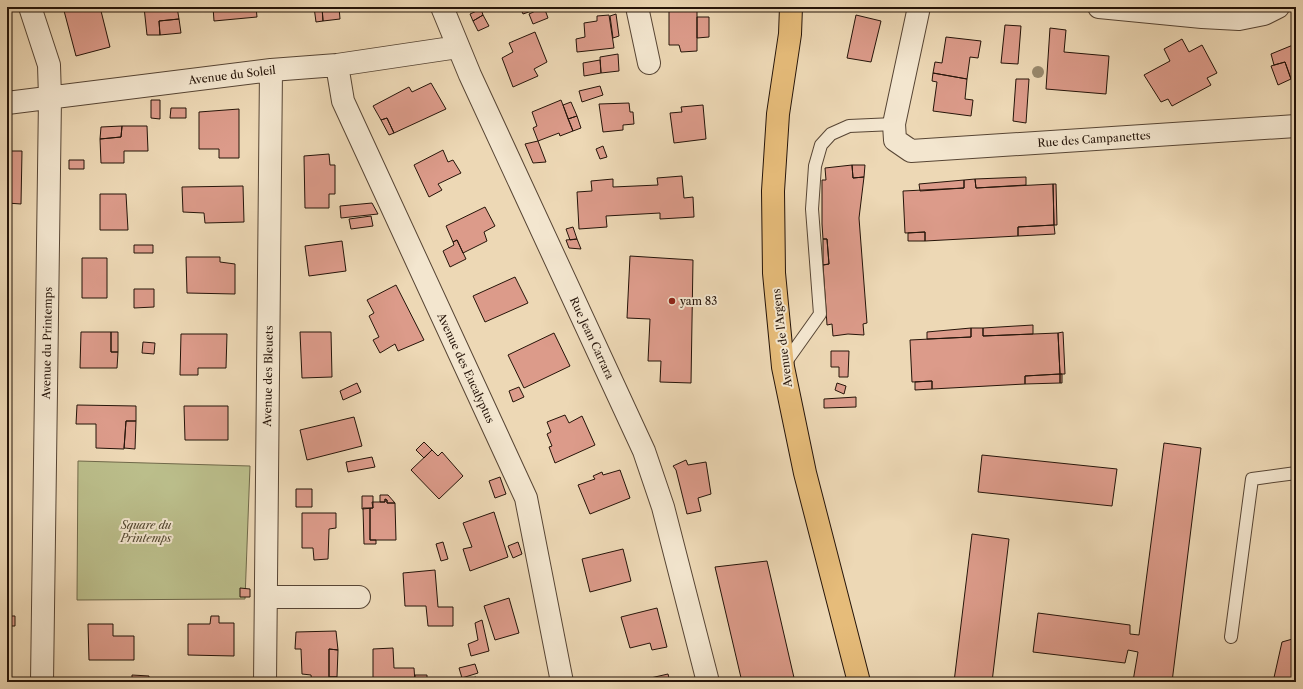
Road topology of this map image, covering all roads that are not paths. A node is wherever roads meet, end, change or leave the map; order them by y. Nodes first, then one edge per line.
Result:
1 (30, 7) edge
2 (442, 7) edge
3 (637, 7) edge
4 (791, 7) edge
5 (797, 7) edge
6 (919, 7) edge
7 (1099, 7) edge
8 (1278, 7) edge
9 (1203, 12) edge
10 (790, 34) junction
11 (458, 47) junction
12 (649, 63) dead end
13 (337, 65) junction
14 (271, 70) junction
15 (50, 98) junction
16 (7, 103) edge
17 (1296, 126) edge
18 (894, 132) junction
19 (783, 367) junction
20 (1296, 473) edge
21 (266, 597) junction
22 (359, 597) dead end
23 (1231, 638) dead end
24 (42, 682) edge
25 (265, 682) edge
26 (562, 682) edge
27 (708, 682) edge
28 (859, 682) edge

1 - 15 street, Avenue du Printemps
2 - 11 street, Rue Jean Carrara
3 - 12 street
4 - 10 main road, Avenue de l'Argens
5 - 10 main road, Avenue de l'Argens
6 - 18 street
7 - 9 street
8 - 9 street
10 - 19 main road, Avenue de l'Argens
11 - 13 street, Avenue du Soleil
11 - 27 street, Rue Jean Carrara
13 - 14 street, Avenue du Soleil
13 - 26 street, Avenue des Eucalyptus
14 - 15 street, Avenue du Soleil
14 - 21 street, Avenue des Bleuets
15 - 16 street, Avenue du Soleil
15 - 24 street, Avenue du Printemps
17 - 18 street, Rue des Campanettes
18 - 19 lane
19 - 28 main road, Avenue de l'Argens
20 - 23 lane
21 - 22 street
21 - 25 street, Avenue des Bleuets

